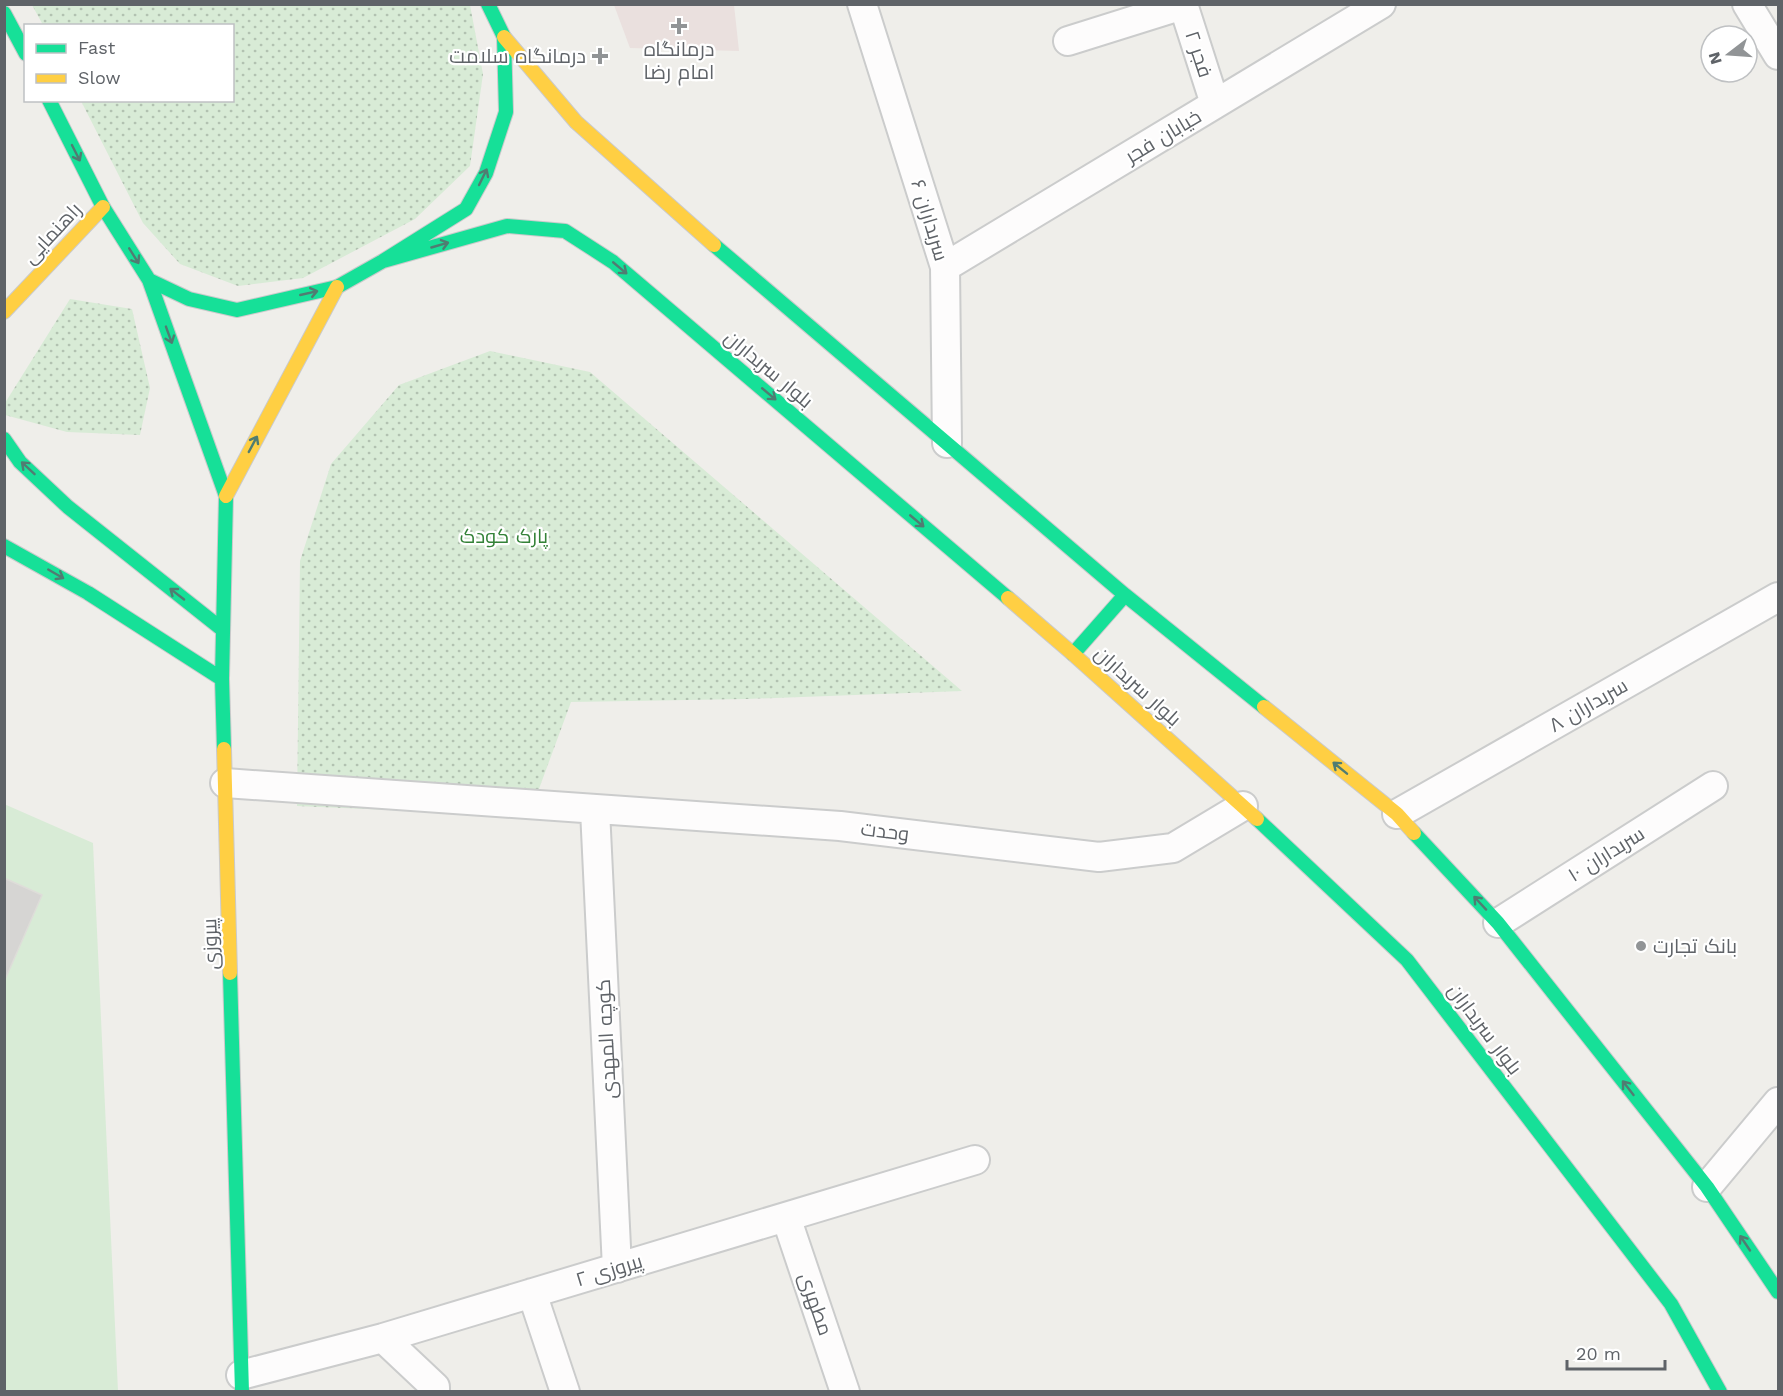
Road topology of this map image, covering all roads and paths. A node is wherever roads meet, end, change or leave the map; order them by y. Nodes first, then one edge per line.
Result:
1 (488, 4) edge
2 (862, 4) edge
3 (1381, 4) edge
4 (1747, 4) edge
5 (1183, 5) edge
6 (4, 13) edge
7 (504, 37) junction
8 (1068, 40) dead end
9 (24, 50) edge
10 (1779, 55) edge
11 (50, 102) edge
12 (1215, 104) junction
13 (103, 207) junction
14 (383, 261) junction
15 (945, 267) junction
16 (149, 279) junction
17 (337, 287) junction
18 (4, 312) edge
19 (4, 439) edge
20 (947, 443) junction
21 (226, 496) junction
22 (4, 546) edge
23 (1125, 595) junction
24 (1779, 597) edge
25 (223, 630) junction
26 (1073, 654) junction
27 (222, 679) junction
28 (225, 783) junction
29 (1713, 786) dead end
30 (1243, 806) junction
31 (595, 810) junction
32 (1397, 814) junction
33 (1498, 923) junction
34 (1779, 1102) edge
35 (975, 1160) dead end
36 (1707, 1187) junction
37 (786, 1217) junction
38 (617, 1268) junction
39 (1779, 1292) edge
40 (532, 1293) junction
41 (383, 1338) junction
42 (242, 1383) edge
43 (435, 1392) edge
44 (565, 1392) edge
45 (845, 1392) edge
46 (1720, 1392) edge

1 - 7 main road
2 - 15 street, سربداران ۶
3 - 12 street, خیابان فجر
4 - 10 street
5 - 8 street
5 - 12 street, فجر ۲
6 - 9 main road
14 -> 7 main road
7 - 20 main road
11 -> 13 main road
12 - 15 street, خیابان فجر
13 -> 16 main road
13 - 18 main road, راهنمایی
14 - 17 main road
14 -> 26 main road, بلوار سربداران
15 - 20 street, سربداران ۶
16 -> 17 main road
16 -> 21 main road
21 -> 17 main road
25 -> 19 main road
20 - 23 main road
21 - 25 main road, پیروزی
22 -> 27 main road
23 - 26 main road
32 -> 23 main road
24 - 32 street, سربداران ۸
25 - 27 main road, پیروزی
26 - 30 main road, بلوار سربداران
27 - 28 main road, پیروزی
28 - 31 street, وحدت
28 - 42 main road, پیروزی
29 - 33 street, سربداران ۱۰
30 - 31 street, وحدت
30 - 46 main road, بلوار سربداران
31 - 38 street, کوچه المهدی
33 -> 32 main road
36 -> 33 main road
34 - 36 street
35 - 37 street, پیروزی ۲
39 -> 36 main road
37 - 38 street, پیروزی ۲
37 - 45 street, مطهری
38 - 40 street, پیروزی ۲
40 - 41 street, پیروزی ۲
40 - 44 street
41 - 42 street, پیروزی ۲
41 - 43 street

